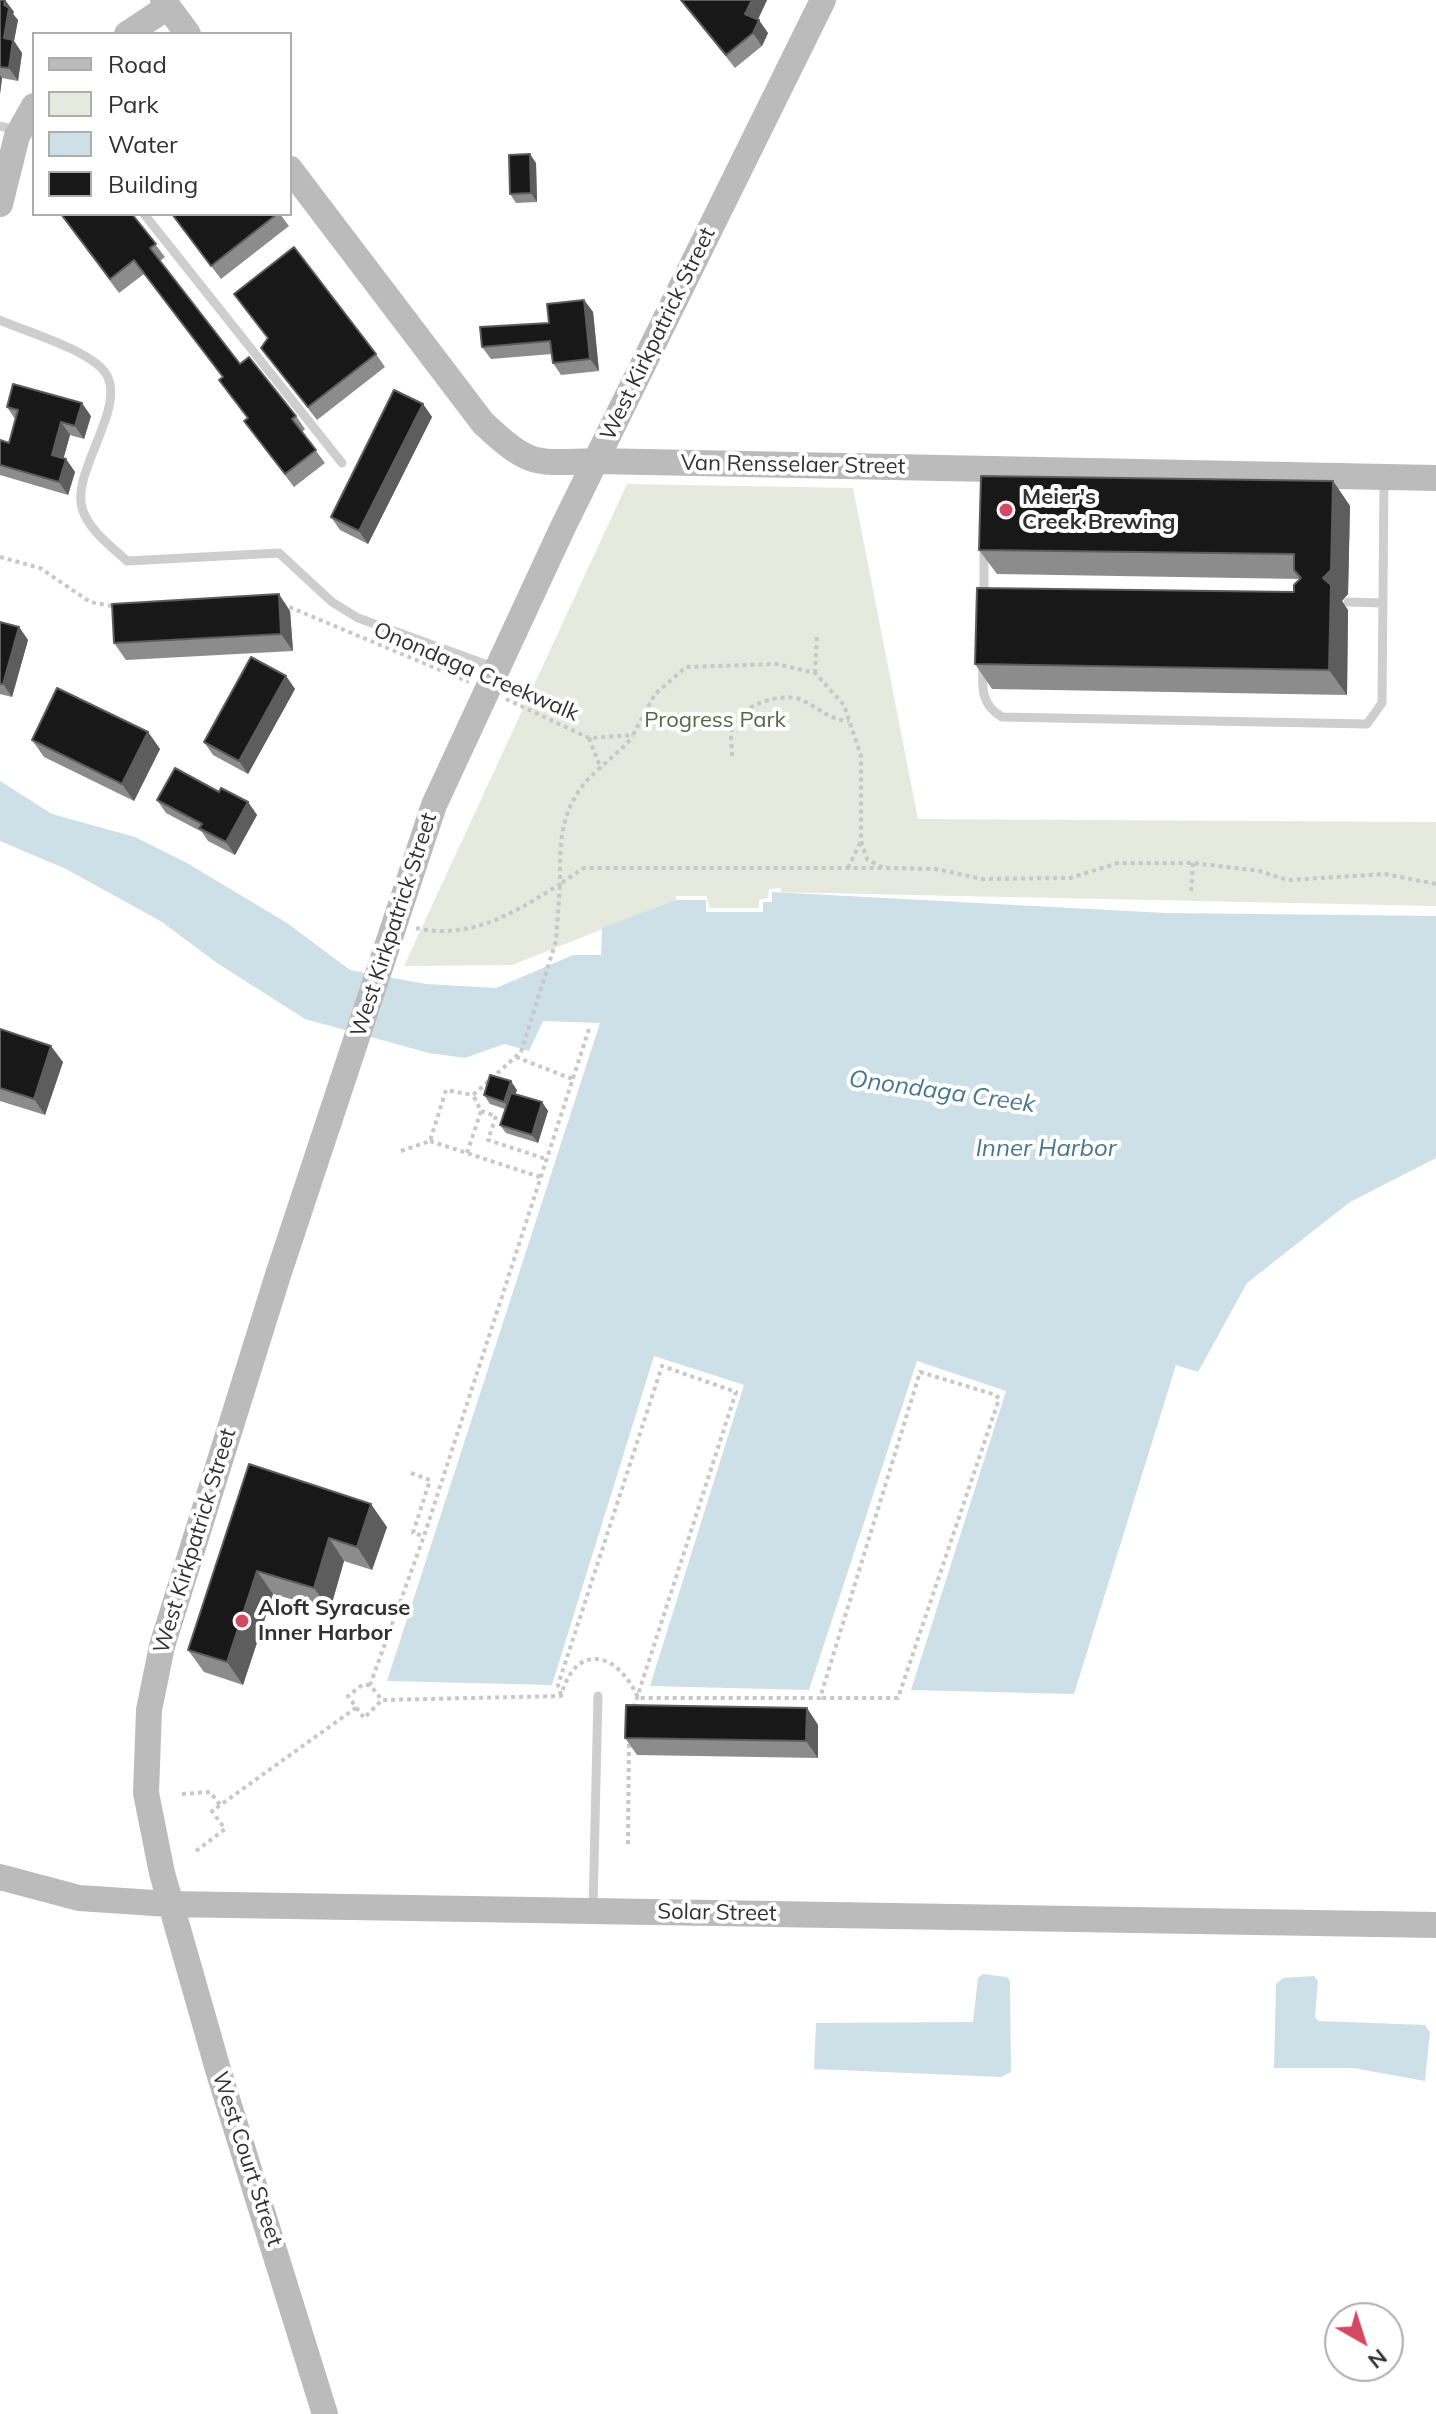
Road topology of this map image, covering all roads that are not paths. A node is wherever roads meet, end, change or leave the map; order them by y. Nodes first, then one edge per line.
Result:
1 (823, 0) edge
2 (165, 3) edge
3 (129, 32) edge
4 (187, 32) edge
5 (32, 108) edge
6 (10, 128) edge
7 (292, 172) edge
8 (0, 204) edge
9 (146, 216) edge
10 (0, 320) edge
11 (596, 461) junction
12 (342, 463) dead end
13 (1384, 477) junction
14 (1436, 478) edge
15 (985, 541) edge
16 (984, 599) junction
17 (999, 599) edge
18 (1348, 602) dead end
19 (1383, 603) junction
20 (983, 613) edge
21 (983, 655) edge
22 (492, 679) junction
23 (598, 1696) dead end
24 (0, 1877) edge
25 (169, 1904) junction
26 (593, 1911) junction
27 (1436, 1925) edge
28 (325, 2414) edge

1 - 11 street, West Kirkpatrick Street
2 - 3 street
2 - 4 street
5 - 6 street
6 - 8 street
7 - 11 street, Van Rensselaer Street
9 - 12 lane
10 - 22 lane
11 - 13 street, Van Rensselaer Street
11 - 22 street, West Kirkpatrick Street
13 - 14 street, Van Rensselaer Street
13 - 19 lane
15 - 16 lane
16 - 17 lane
16 - 20 lane
18 - 19 lane
19 - 21 lane
22 - 25 street, West Kirkpatrick Street
23 - 26 lane
24 - 25 street, Solar Street
25 - 26 street, Solar Street
25 - 28 street, West Court Street
26 - 27 street, Solar Street

